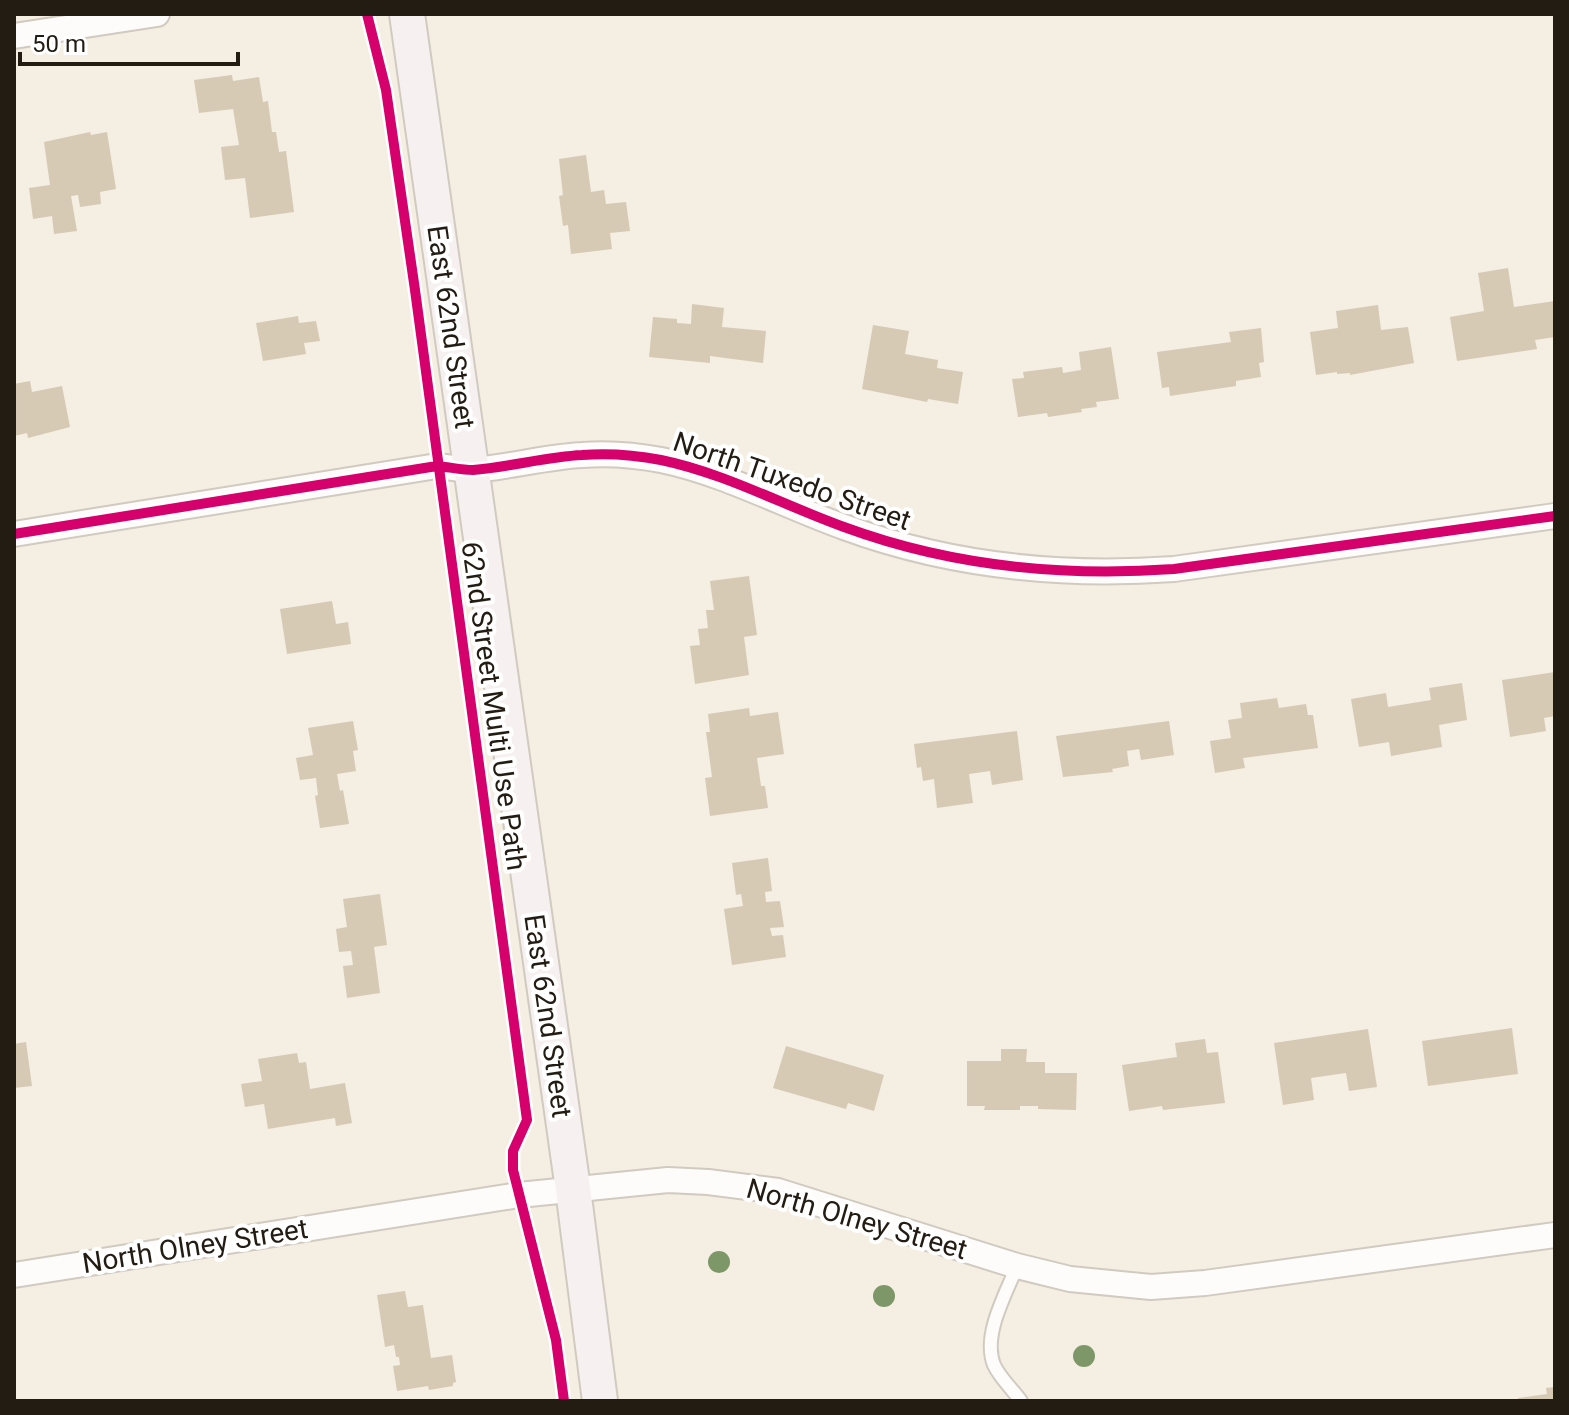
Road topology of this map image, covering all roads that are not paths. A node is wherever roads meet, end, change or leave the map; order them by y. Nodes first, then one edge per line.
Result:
1 (157, 14) edge
2 (407, 14) edge
3 (14, 36) edge
4 (471, 470) junction
5 (1555, 516) edge
6 (14, 534) edge
7 (573, 1189) junction
8 (1555, 1235) edge
9 (1017, 1266) junction
10 (14, 1275) edge
11 (600, 1401) edge
12 (1021, 1401) edge

1 - 3 street
2 - 4 street, East 62nd Street
4 - 5 street, North Tuxedo Street
4 - 6 street, North Tuxedo Street
4 - 7 street, East 62nd Street
7 - 9 street, North Olney Street
7 - 10 street, North Olney Street
7 - 11 street, East 62nd Street
8 - 9 street, North Olney Street
9 - 12 lane

